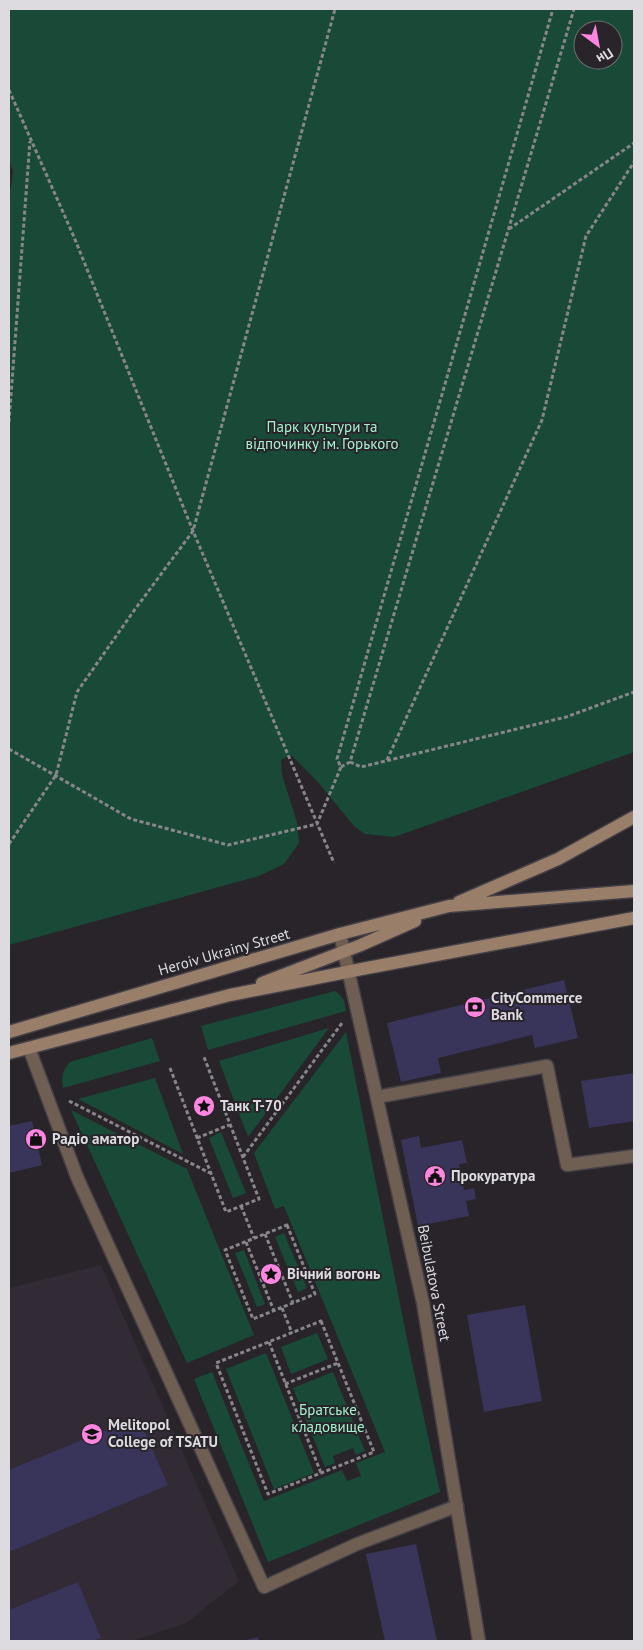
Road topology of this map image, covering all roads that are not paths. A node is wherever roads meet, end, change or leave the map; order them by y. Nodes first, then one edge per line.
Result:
1 (634, 817) edge
2 (634, 891) edge
3 (449, 906) junction
4 (634, 918) edge
5 (340, 934) junction
6 (345, 951) junction
7 (350, 971) junction
8 (230, 996) junction
9 (9, 1032) edge
10 (29, 1048) junction
11 (9, 1053) edge
12 (377, 1097) junction
13 (634, 1156) edge
14 (457, 1506) junction
15 (479, 1641) edge

1 - 3 main road
2 - 3 main road, Heroiv Ukrainy Street
3 - 5 main road, Heroiv Ukrainy Street
3 - 6 main road, Heroiv Ukrainy Street
4 - 7 main road, Heroiv Ukrainy Street
5 - 6 street, Beibulatova Street
5 - 9 main road, Heroiv Ukrainy Street
6 - 7 street, Beibulatova Street
6 - 8 main road, Heroiv Ukrainy Street
7 - 8 main road, Heroiv Ukrainy Street
7 - 12 street, Beibulatova Street
8 - 10 main road, Heroiv Ukrainy Street
10 - 11 main road, Heroiv Ukrainy Street
10 - 14 street
12 - 13 street
12 - 14 street, Beibulatova Street
14 - 15 street, Beibulatova Street

